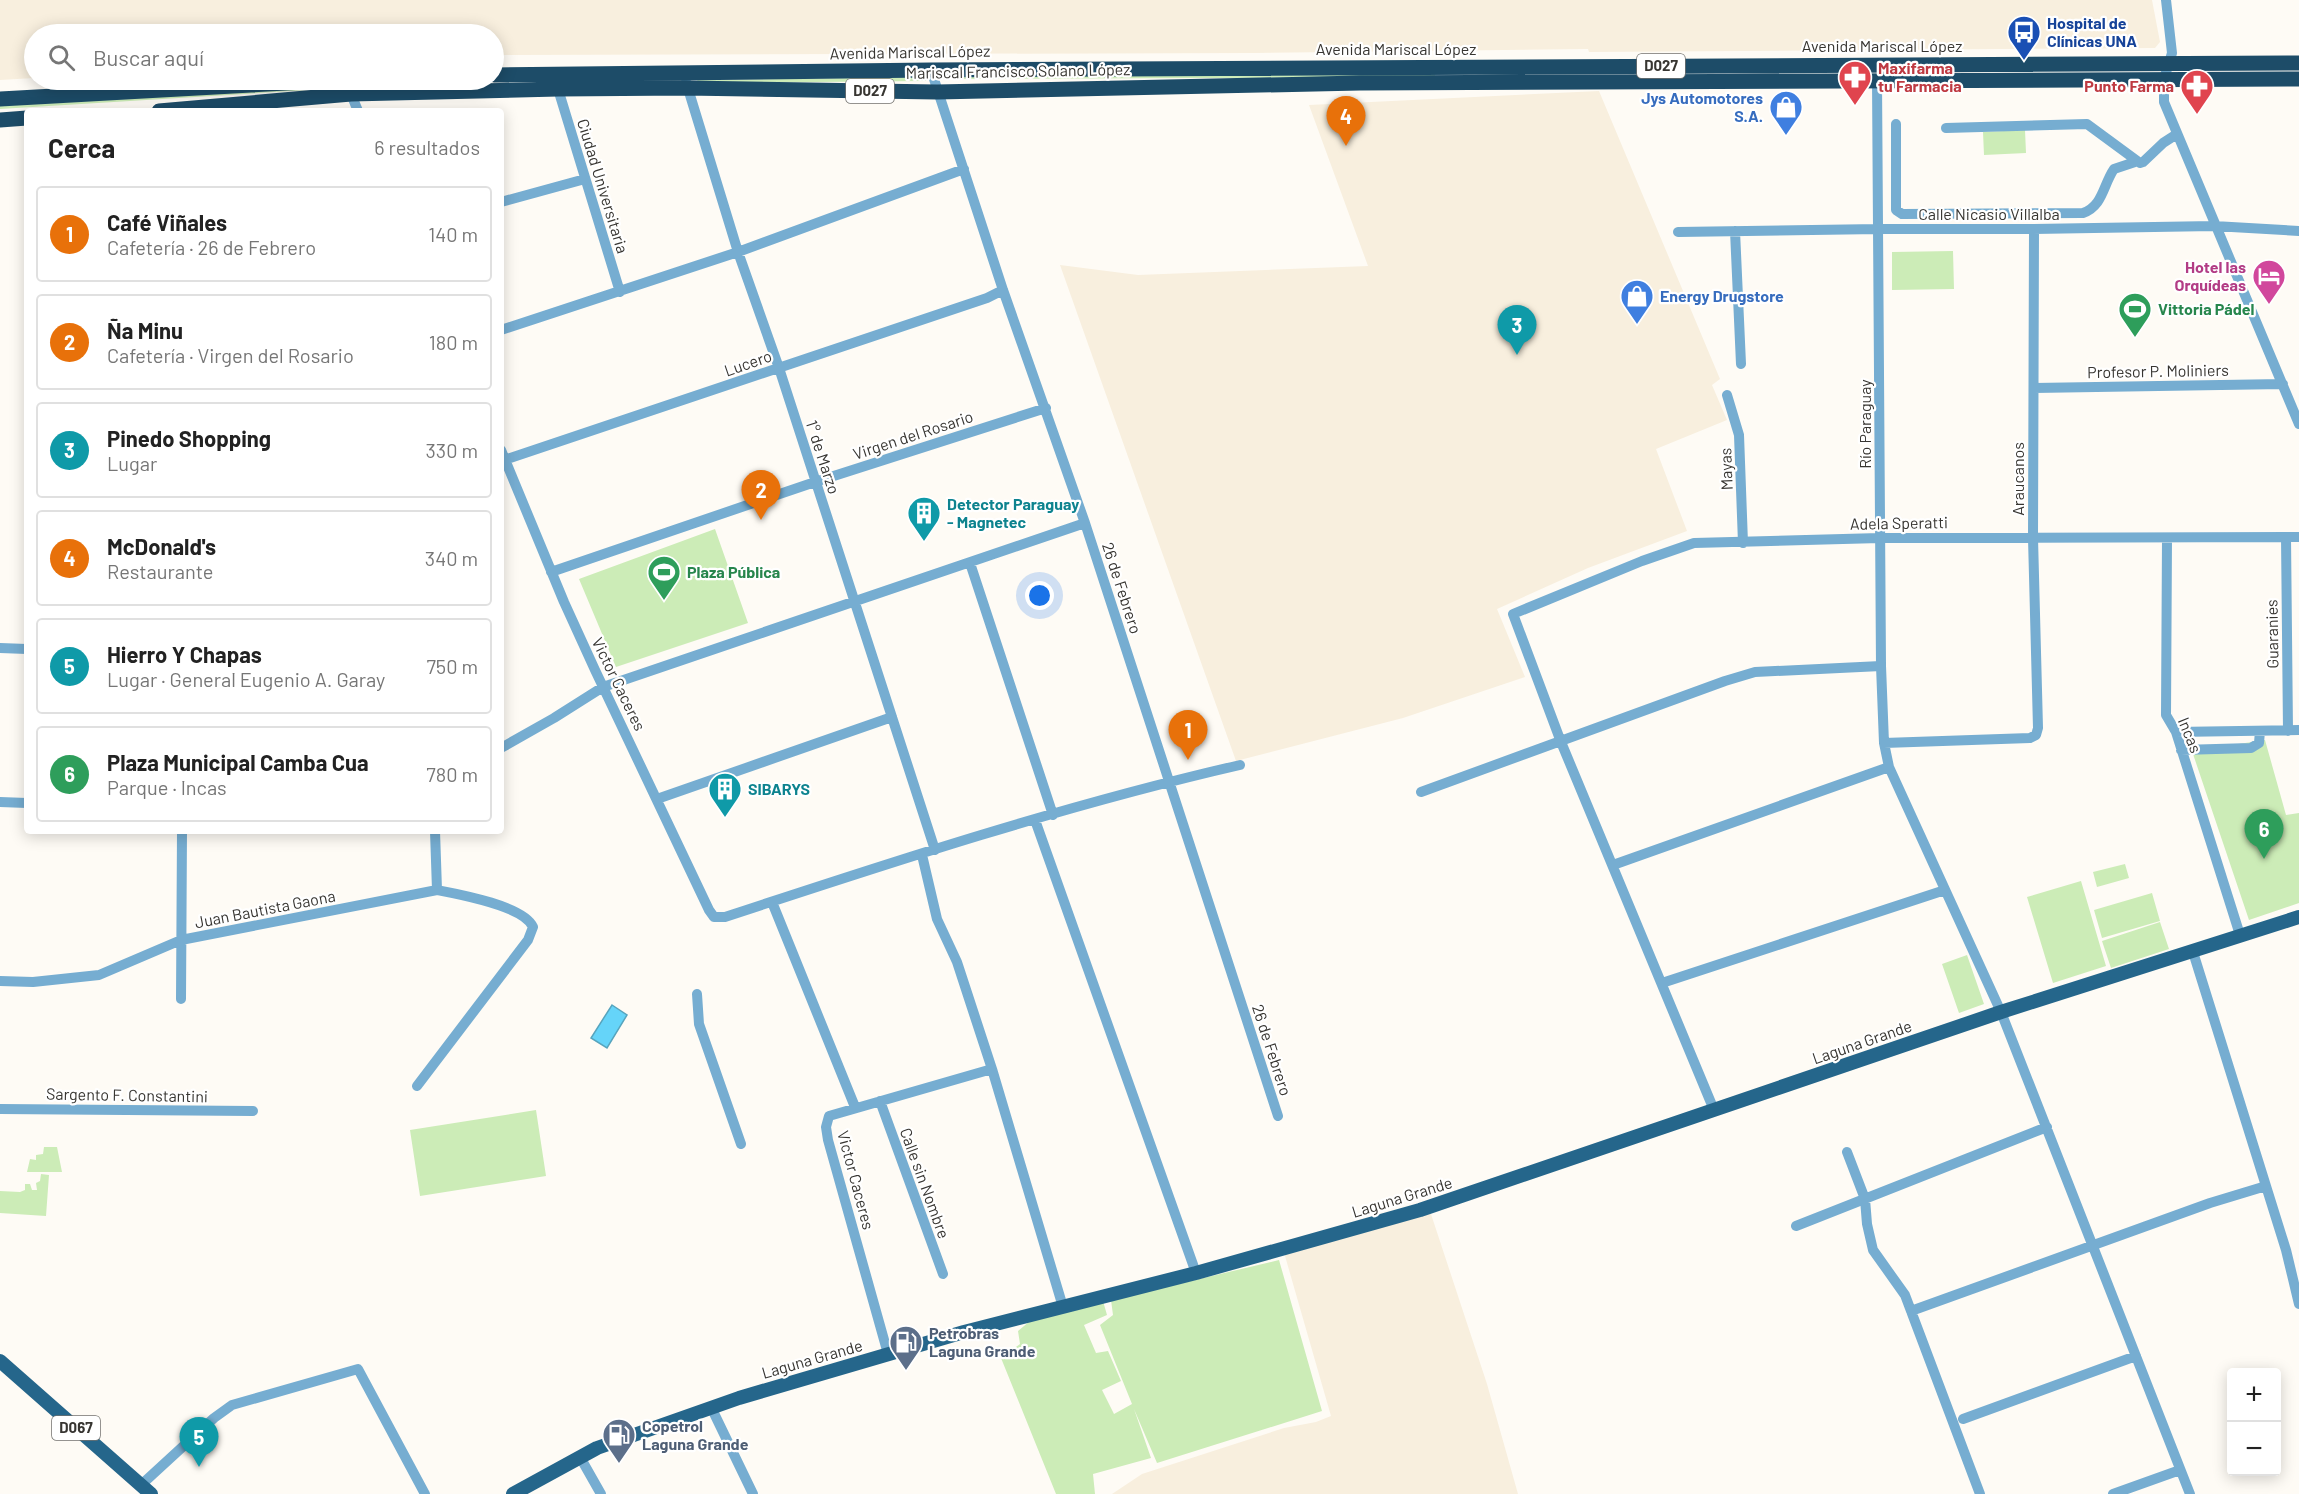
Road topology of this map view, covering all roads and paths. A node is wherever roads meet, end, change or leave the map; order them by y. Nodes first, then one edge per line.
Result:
1 (2166, 0) edge
2 (2171, 62) junction
3 (2299, 63) edge
4 (931, 70) junction
5 (504, 75) edge
6 (2164, 79) junction
7 (2299, 79) edge
8 (686, 80) junction
9 (1877, 80) junction
10 (1389, 83) junction
11 (504, 88) edge
12 (1446, 88) dead end
13 (558, 89) junction
14 (162, 90) edge
15 (326, 90) edge
16 (351, 90) edge
17 (937, 92) junction
18 (0, 99) edge
19 (183, 108) edge
20 (357, 108) edge
21 (24, 118) edge
22 (0, 120) edge
23 (1896, 124) dead end
24 (1946, 128) dead end
25 (2177, 134) junction
26 (2135, 162) junction
27 (964, 169) junction
28 (585, 179) junction
29 (504, 201) edge
30 (2214, 226) junction
31 (1878, 228) junction
32 (2034, 230) junction
33 (1735, 231) junction
34 (2299, 231) edge
35 (1678, 232) dead end
36 (738, 252) junction
37 (1003, 290) junction
38 (620, 292) junction
39 (504, 329) edge
40 (1741, 364) dead end
41 (779, 368) junction
42 (2283, 384) junction
43 (2034, 388) junction
44 (1727, 395) dead end
45 (1046, 408) junction
46 (2299, 424) edge
47 (504, 456) edge
48 (504, 462) edge
49 (816, 482) junction
50 (1085, 523) junction
51 (2286, 537) junction
52 (2299, 537) edge
53 (1880, 538) junction
54 (2033, 538) junction
55 (2167, 538) junction
56 (1743, 543) junction
57 (970, 563) junction
58 (551, 572) junction
59 (854, 602) junction
60 (0, 648) edge
61 (24, 649) edge
62 (1881, 666) junction
63 (603, 687) junction
64 (892, 717) junction
65 (2294, 730) edge
66 (2260, 731) junction
67 (2176, 732) junction
68 (1561, 742) junction
69 (1884, 743) junction
70 (504, 746) edge
71 (2181, 750) junction
72 (1240, 765) dead end
73 (1888, 767) junction
74 (1168, 782) junction
75 (1421, 792) dead end
76 (657, 799) junction
77 (0, 802) edge
78 (24, 802) edge
79 (1053, 815) junction
80 (1035, 820) junction
81 (182, 834) edge
82 (435, 834) edge
83 (935, 850) junction
84 (922, 855) junction
85 (1613, 865) junction
86 (437, 890) junction
87 (1945, 890) junction
88 (772, 902) junction
89 (2299, 917) edge
90 (2240, 934) junction
91 (181, 940) junction
92 (2193, 952) junction
93 (0, 981) edge
94 (1662, 983) junction
95 (697, 994) dead end
96 (181, 999) dead end
97 (2001, 1012) junction
98 (992, 1069) junction
99 (417, 1086) dead end
100 (880, 1101) junction
101 (855, 1107) junction
102 (0, 1109) edge
103 (1714, 1110) junction
104 (253, 1111) dead end
105 (1278, 1116) dead end
106 (2047, 1126) junction
107 (741, 1144) dead end
108 (1847, 1152) dead end
109 (2266, 1186) junction
110 (1865, 1199) junction
111 (1796, 1226) dead end
112 (2091, 1245) junction
113 (1196, 1273) junction
114 (943, 1274) dead end
115 (2299, 1304) edge
116 (1063, 1306) junction
117 (1911, 1311) junction
118 (888, 1354) junction
119 (2136, 1356) junction
120 (0, 1361) edge
121 (6, 1372) edge
122 (711, 1407) junction
123 (1963, 1419) dead end
124 (580, 1457) junction
125 (2180, 1470) junction
126 (146, 1489) edge
127 (425, 1494) edge
128 (513, 1494) edge
129 (601, 1494) edge
130 (753, 1494) edge
131 (1980, 1494) edge
132 (2114, 1494) edge
133 (2190, 1494) edge

1 - 2 street
2 - 3 highway, Avenida Mariscal López / D027
2 - 4 highway, Avenida Mariscal López / D027
2 - 6 street
4 - 8 highway, Avenida Mariscal López / D027
4 - 17 street, 26 de Febrero
5 - 8 highway, Avenida Mariscal López / D027
6 - 7 highway, Avenida Mariscal López / D027
6 - 9 highway, Avenida Mariscal López / D027
6 - 25 street
8 - 13 highway, Mariscal Francisco Solano López / D027
8 - 17 highway, Mariscal Francisco Solano López / D027
8 - 36 street, 1° de Marzo
9 - 10 highway, Mariscal Francisco Solano López / D027
9 - 31 street, Río Paraguay
10 - 12 highway
10 - 17 highway, Mariscal Francisco Solano López / D027
11 - 13 highway, Mariscal Francisco Solano López / D027
13 - 28 street, Ciudad Universitaria
14 - 18 highway
15 - 19 highway, Mariscal Francisco Solano López / D027
16 - 20 street
17 - 27 street, 26 de Febrero
21 - 22 highway
23 - 26 street
24 - 26 street
25 - 26 street
25 - 30 street
27 - 36 street
27 - 37 street, 26 de Febrero
28 - 29 street
28 - 38 street, Ciudad Universitaria
30 - 32 street, Calle Nicasio Villalba
30 - 34 street, Calle Nicasio Villalba
30 - 42 street
31 - 32 street, Calle Nicasio Villalba
31 - 33 street, Calle Nicasio Villalba
31 - 53 street, Río Paraguay
32 - 43 street, Araucanos
33 - 35 street, Calle Nicasio Villalba
33 - 40 street
36 - 38 street
36 - 41 street, 1° de Marzo
37 - 41 street, Lucero
37 - 45 street, 26 de Febrero
38 - 39 street
41 - 47 street, Lucero
41 - 49 street, 1° de Marzo
42 - 43 street, Profesor P. Moliniers
42 - 46 street
43 - 54 street, Araucanos
44 - 56 street, Mayas
45 - 49 street, Virgen del Rosario
45 - 50 street, 26 de Febrero
48 - 58 street, Victor Caceres
49 - 58 street, Virgen del Rosario
49 - 59 street, 1° de Marzo
50 - 57 street
50 - 74 street, 26 de Febrero
51 - 52 street, Adela Speratti
51 - 55 street, Adela Speratti
51 - 65 street, Guaranies
53 - 54 street, Adela Speratti
53 - 56 street, Adela Speratti
53 - 62 street, Río Paraguay
54 - 55 street, Adela Speratti
54 - 69 street, Araucanos
55 - 67 street, Incas
56 - 68 street, Adela Speratti
57 - 59 street
57 - 79 street
58 - 63 street, Victor Caceres
59 - 63 street
59 - 64 street, 1° de Marzo
60 - 61 street
62 - 68 street
62 - 69 street, Río Paraguay
63 - 70 street
63 - 76 street, Victor Caceres
64 - 76 street
64 - 83 street, 1° de Marzo
65 - 66 street
66 - 67 street
66 - 71 street
67 - 71 street, Incas
68 - 75 street
68 - 85 street
69 - 73 street, Río Paraguay
71 - 90 street, Incas
72 - 74 street
73 - 85 street
73 - 87 street, Río Paraguay
74 - 79 street
74 - 105 street, 26 de Febrero
76 - 88 street, Victor Caceres
77 - 78 street
79 - 80 street
80 - 83 street
80 - 113 street
81 - 91 street
82 - 86 street
83 - 84 street
84 - 88 street
84 - 98 street
85 - 94 street
86 - 91 street, Juan Bautista Gaona
86 - 99 street, Juan Bautista Gaona
87 - 94 street
87 - 97 street, Río Paraguay
88 - 101 street, Victor Caceres
89 - 90 main road, Laguna Grande
90 - 92 main road, Laguna Grande
91 - 93 street, Juan Bautista Gaona
91 - 96 street
92 - 97 main road, Laguna Grande
92 - 109 street
94 - 103 street
95 - 107 street
97 - 103 main road, Laguna Grande
97 - 106 street, Río Paraguay
98 - 100 street
98 - 116 street
100 - 101 street
100 - 114 street, Calle sin Nombre
101 - 118 street, Victor Caceres
102 - 104 street, Sargento F. Constantini
103 - 113 main road, Laguna Grande
106 - 110 street
106 - 112 street, Río Paraguay
108 - 110 street
109 - 112 street
109 - 115 street
110 - 111 street
110 - 117 street
112 - 117 street
112 - 119 street, Río Paraguay
113 - 116 main road, Laguna Grande
116 - 118 main road, Laguna Grande
117 - 131 street
118 - 122 main road, Laguna Grande
119 - 123 street
119 - 125 street, Río Paraguay
120 - 121 main road, D067
121 - 126 main road, D067
122 - 124 main road, Laguna Grande
122 - 130 street
124 - 128 main road, Laguna Grande
124 - 129 street
125 - 132 street
125 - 133 street, Río Paraguay
126 - 127 street

